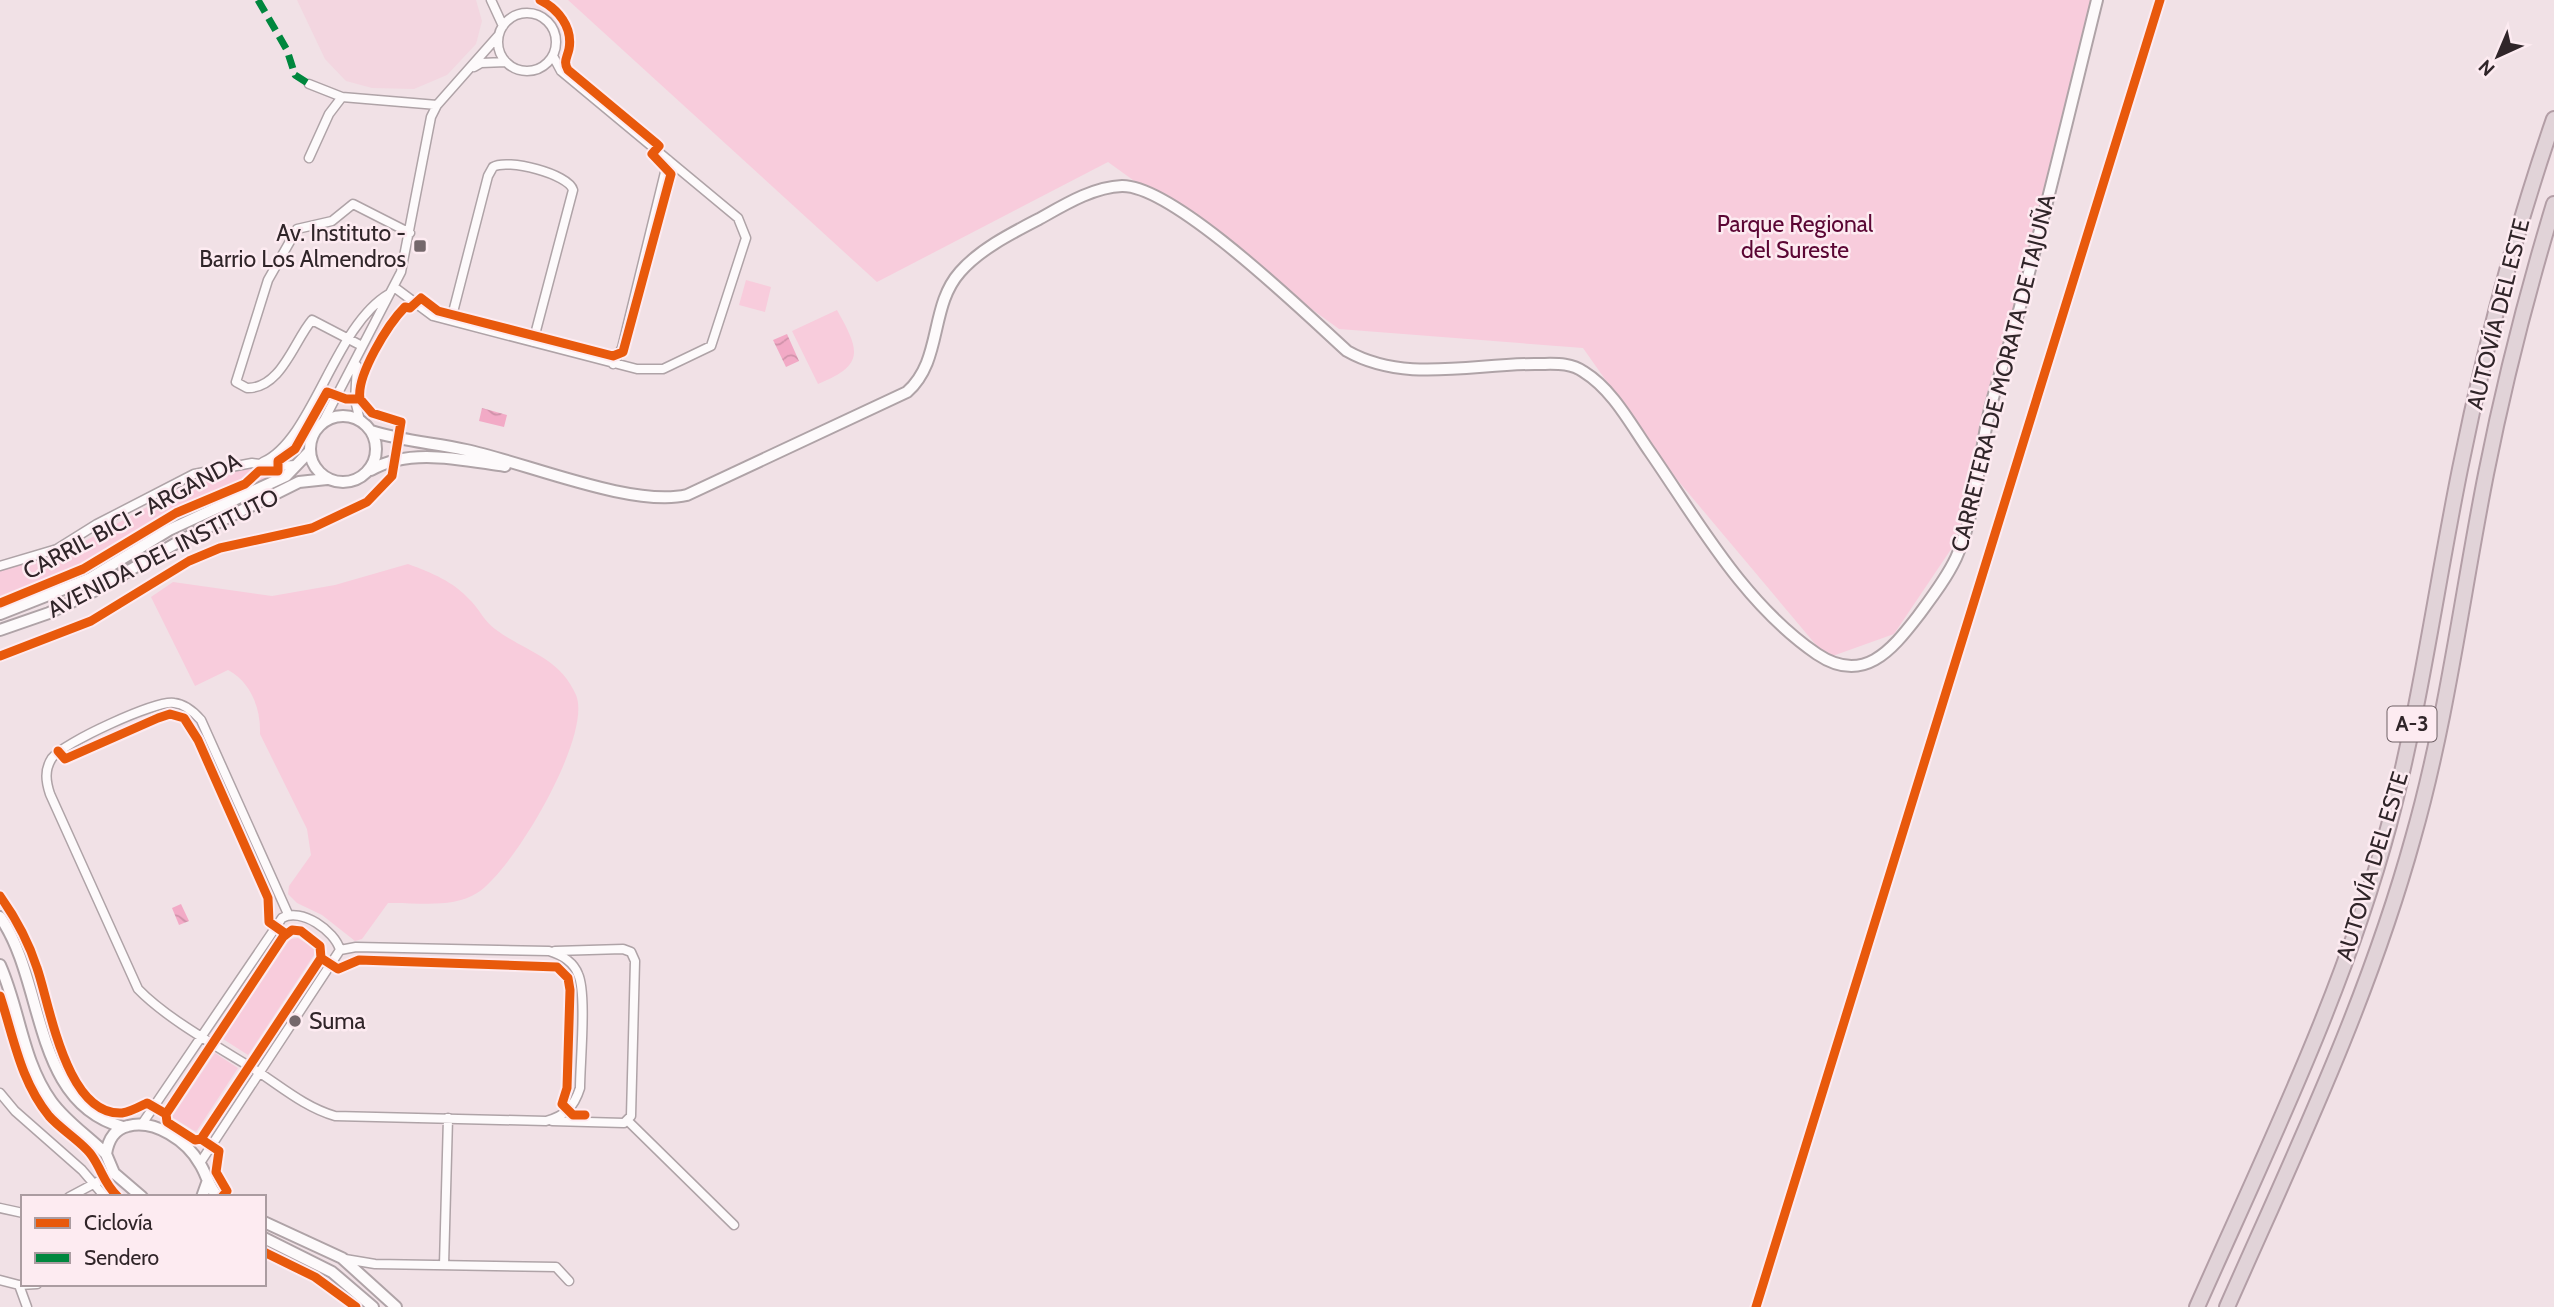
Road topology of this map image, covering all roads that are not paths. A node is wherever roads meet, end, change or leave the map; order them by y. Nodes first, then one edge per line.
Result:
1 (491, 0) edge
2 (2097, 0) edge
3 (503, 26) junction
4 (498, 36) junction
5 (553, 56) junction
6 (506, 62) junction
7 (462, 74) junction
8 (309, 84) dead end
9 (342, 97) junction
10 (437, 105) junction
11 (2554, 119) edge
12 (309, 158) dead end
13 (668, 160) junction
14 (2554, 204) edge
15 (410, 233) junction
16 (393, 290) junction
17 (451, 320) junction
18 (349, 339) junction
19 (533, 342) junction
20 (362, 346) junction
21 (613, 364) junction
22 (360, 421) junction
23 (323, 422) junction
24 (371, 430) junction
25 (309, 452) junction
26 (263, 462) junction
27 (296, 465) junction
28 (368, 471) junction
29 (550, 473) junction
30 (327, 479) junction
31 (0, 566) edge
32 (0, 614) edge
33 (0, 630) edge
34 (288, 914) junction
35 (0, 917) edge
36 (340, 950) junction
37 (549, 951) junction
38 (0, 965) edge
39 (203, 1036) junction
40 (260, 1073) junction
41 (0, 1093) edge
42 (448, 1118) junction
43 (546, 1121) junction
44 (628, 1121) junction
45 (142, 1124) junction
46 (123, 1127) junction
47 (106, 1154) junction
48 (200, 1163) junction
49 (114, 1173) junction
50 (207, 1182) junction
51 (93, 1184) junction
52 (73, 1195) edge
53 (103, 1195) edge
54 (140, 1195) edge
55 (203, 1195) edge
56 (217, 1195) edge
57 (0, 1208) edge
58 (21, 1213) edge
59 (266, 1223) edge
60 (734, 1225) dead end
61 (266, 1239) edge
62 (342, 1258) junction
63 (444, 1265) junction
64 (0, 1280) edge
65 (569, 1281) dead end
66 (19, 1285) joint
67 (27, 1307) edge
68 (373, 1307) edge
69 (396, 1307) edge
70 (2197, 1307) edge
71 (2227, 1307) edge

1 - 3 street
2 - 29 main road, CARRETERA DE MORATA DE TAJUÑA
3 - 4 street
3 - 5 street
4 - 6 street
4 - 7 street
5 - 6 street
5 - 13 street
6 - 7 street
7 - 10 street
8 - 9 street
9 - 10 street
9 - 12 street
10 - 15 street
11 - 70 highway, AUTOVÍA DEL ESTE / A-3
13 - 21 street
13 - 21 street
14 - 71 highway, AUTOVÍA DEL ESTE / A-3
15 - 16 street
15 - 18 street
16 - 17 street
16 - 18 street, AVENIDA DEL INSTITUTO
16 - 20 street
17 - 19 street
17 - 19 street
18 - 20 street
18 - 26 street, AVENIDA DEL INSTITUTO
19 - 21 street
20 - 22 street
20 - 23 street
22 - 23 main road
22 - 24 main road
23 - 25 main road
24 - 28 main road
24 - 29 main road, CARRETERA DE MORATA DE TAJUÑA
25 - 27 main road, AVENIDA DEL INSTITUTO
25 - 30 main road
26 - 27 street, AVENIDA DEL INSTITUTO
26 - 31 street, AVENIDA DEL INSTITUTO
27 - 32 main road, AVENIDA DEL INSTITUTO
28 - 29 main road, CARRETERA DE MORATA DE TAJUÑA
28 - 30 main road
30 - 33 main road, AVENIDA DEL INSTITUTO
34 - 36 street
34 - 39 street
34 - 39 street
35 - 46 main road
36 - 37 street
36 - 40 street
37 - 43 street
37 - 44 street
38 - 47 main road
39 - 40 street
39 - 45 street
40 - 42 street
40 - 48 street
41 - 51 street
42 - 43 street
42 - 63 street
43 - 44 street
44 - 60 street
45 - 46 main road
45 - 48 main road
46 - 47 main road
47 - 49 main road
48 - 50 main road
49 - 51 street
49 - 54 main road
50 - 55 main road
50 - 56 main road
51 - 52 street
51 - 53 street
57 - 58 street
59 - 62 main road
61 - 68 main road
62 - 63 street
62 - 69 main road
63 - 65 street
64 - 66 street
66 - 67 street

